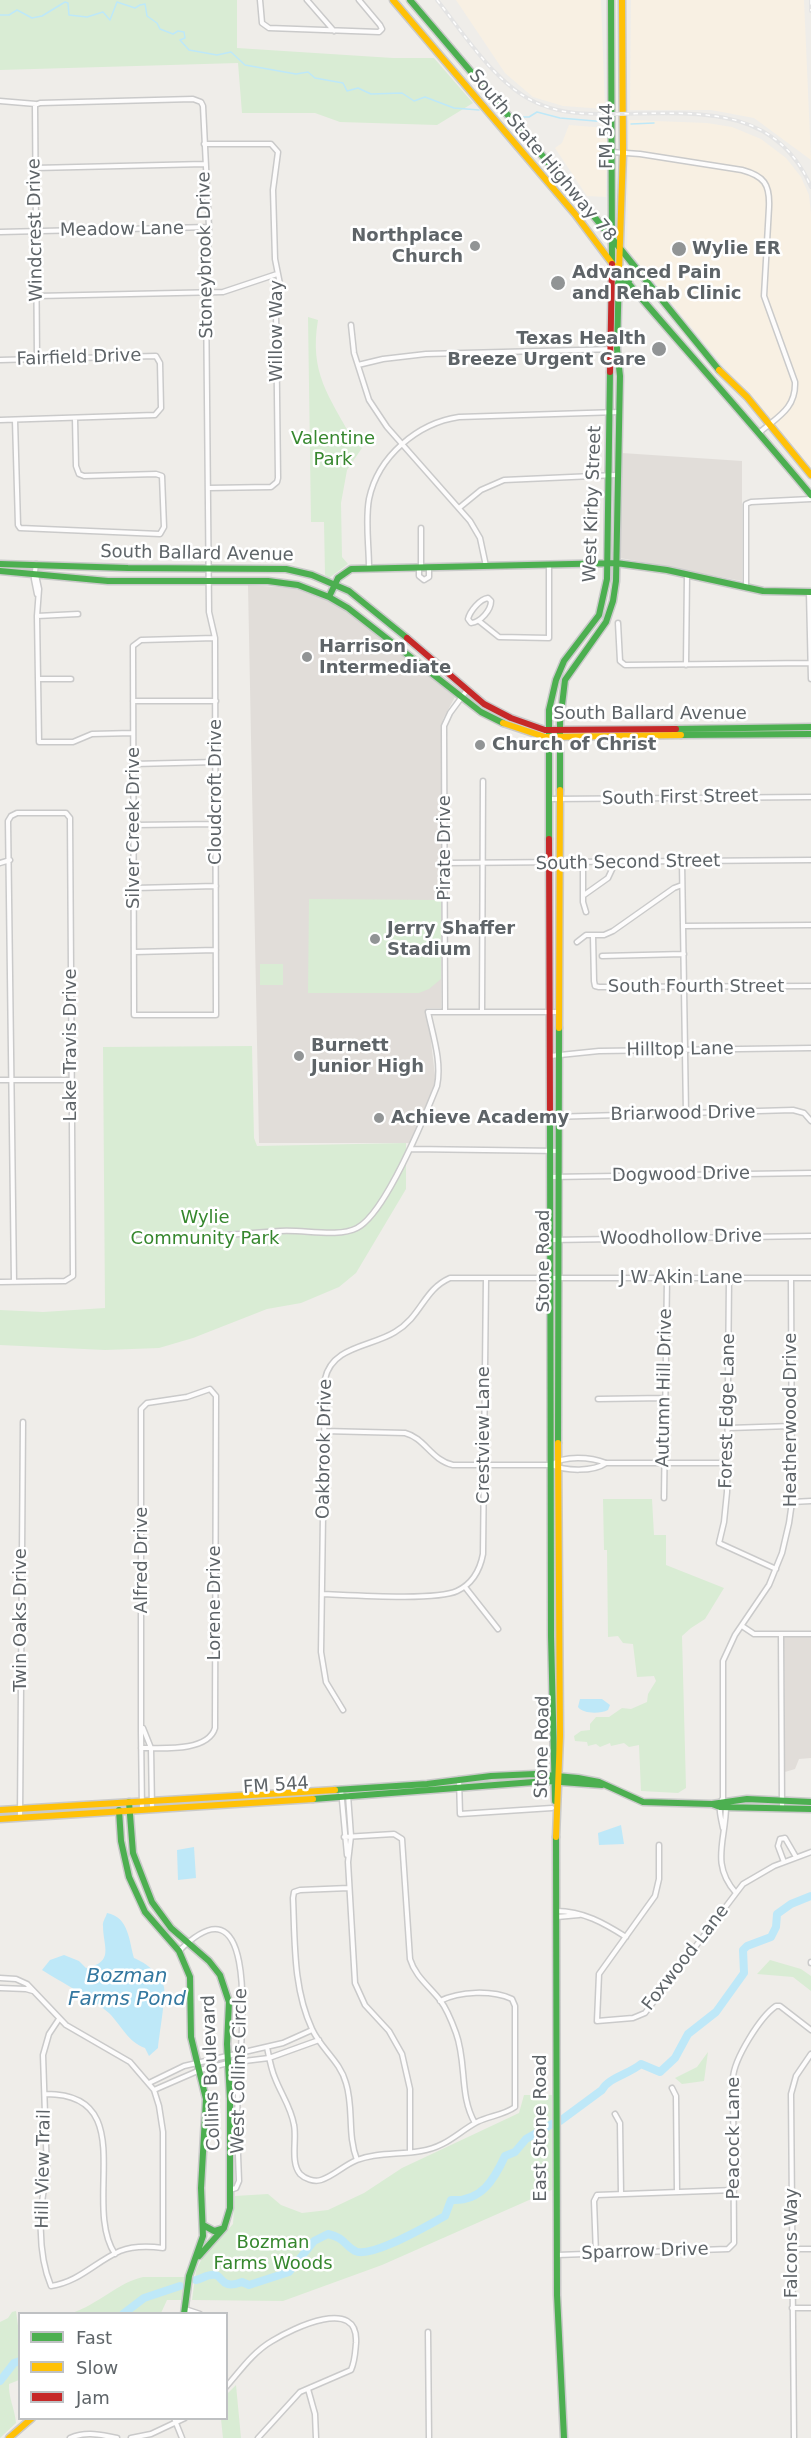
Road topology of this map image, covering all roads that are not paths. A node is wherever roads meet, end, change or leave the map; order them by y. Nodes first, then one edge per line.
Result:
1 (260, 0) edge
2 (307, 0) edge
3 (359, 0) edge
4 (393, 0) edge
5 (410, 0) edge
6 (611, 0) edge
7 (622, 0) edge
8 (334, 32) junction
9 (611, 52) junction
10 (622, 52) junction
11 (0, 101) edge
12 (38, 104) junction
13 (204, 144) junction
14 (612, 152) junction
15 (623, 153) junction
16 (546, 162) junction
17 (205, 164) junction
18 (35, 168) junction
19 (538, 172) junction
20 (613, 214) junction
21 (599, 225) junction
22 (209, 228) junction
23 (0, 232) edge
24 (36, 232) junction
25 (613, 243) junction
26 (621, 251) junction
27 (612, 264) junction
28 (619, 271) junction
29 (277, 274) junction
30 (629, 282) junction
31 (618, 284) junction
32 (206, 292) junction
33 (37, 296) junction
34 (351, 326) dead end
35 (614, 350) junction
36 (705, 353) junction
37 (37, 359) junction
38 (0, 360) edge
39 (694, 360) junction
40 (357, 365) junction
41 (619, 412) junction
42 (610, 413) junction
43 (75, 418) junction
44 (0, 420) edge
45 (15, 420) junction
46 (769, 424) junction
47 (759, 433) junction
48 (403, 444) junction
49 (613, 475) junction
50 (811, 475) edge
51 (209, 488) junction
52 (811, 497) edge
53 (459, 507) junction
54 (421, 528) dead end
55 (616, 563) junction
56 (0, 564) edge
57 (36, 564) junction
58 (607, 564) junction
59 (549, 565) junction
60 (486, 566) junction
61 (423, 567) junction
62 (369, 568) junction
63 (210, 570) junction
64 (0, 571) edge
65 (687, 574) junction
66 (36, 575) junction
67 (210, 582) junction
68 (335, 584) junction
69 (746, 588) junction
70 (810, 592) edge
71 (329, 597) junction
72 (78, 614) dead end
73 (37, 615) junction
74 (479, 621) junction
75 (618, 623) dead end
76 (215, 638) junction
77 (811, 663) edge
78 (686, 665) junction
79 (38, 679) junction
80 (70, 679) dead end
81 (811, 679) edge
82 (467, 690) junction
83 (462, 697) junction
84 (133, 701) junction
85 (216, 701) junction
86 (811, 727) edge
87 (707, 732) junction
88 (133, 733) junction
89 (549, 734) junction
90 (560, 734) junction
91 (811, 734) edge
92 (216, 762) junction
93 (134, 764) junction
94 (483, 781) dead end
95 (811, 797) edge
96 (550, 799) junction
97 (559, 799) junction
98 (216, 824) junction
99 (135, 825) junction
100 (10, 860) junction
101 (811, 860) edge
102 (682, 862) junction
103 (0, 863) edge
104 (445, 863) junction
105 (483, 863) junction
106 (582, 863) junction
107 (615, 863) junction
108 (550, 864) junction
109 (559, 864) junction
110 (682, 885) junction
111 (216, 886) junction
112 (135, 888) junction
113 (583, 895) junction
114 (586, 912) dead end
115 (811, 925) edge
116 (683, 926) junction
117 (593, 936) junction
118 (577, 942) dead end
119 (216, 950) junction
120 (135, 952) junction
121 (684, 954) junction
122 (602, 956) dead end
123 (811, 986) edge
124 (684, 987) junction
125 (445, 1012) junction
126 (482, 1012) junction
127 (550, 1012) junction
128 (560, 1012) junction
129 (134, 1016) joint
130 (811, 1048) edge
131 (685, 1051) junction
132 (550, 1056) junction
133 (560, 1056) junction
134 (0, 1080) edge
135 (12, 1080) junction
136 (71, 1080) junction
137 (686, 1114) junction
138 (559, 1116) junction
139 (550, 1117) junction
140 (811, 1121) edge
141 (411, 1149) junction
142 (550, 1151) junction
143 (559, 1151) junction
144 (811, 1173) edge
145 (550, 1177) junction
146 (559, 1177) junction
147 (811, 1236) edge
148 (138, 1240) dead end
149 (550, 1240) junction
150 (559, 1240) junction
151 (486, 1278) junction
152 (550, 1278) junction
153 (558, 1278) junction
154 (667, 1278) junction
155 (729, 1278) junction
156 (791, 1278) junction
157 (811, 1278) edge
158 (0, 1282) edge
159 (14, 1282) junction
160 (665, 1398) junction
161 (598, 1399) dead end
162 (149, 1402) joint
163 (22, 1422) dead end
164 (791, 1426) junction
165 (729, 1428) junction
166 (324, 1431) junction
167 (559, 1459) junction
168 (665, 1462) junction
169 (606, 1463) junction
170 (727, 1463) junction
171 (484, 1465) junction
172 (551, 1465) junction
173 (558, 1468) junction
174 (664, 1498) dead end
175 (811, 1501) edge
176 (792, 1502) junction
177 (551, 1549) junction
178 (559, 1549) junction
179 (776, 1569) junction
180 (465, 1587) junction
181 (322, 1594) junction
182 (742, 1626) junction
183 (498, 1629) dead end
184 (811, 1634) edge
185 (782, 1635) junction
186 (343, 1710) dead end
187 (552, 1713) junction
188 (560, 1713) junction
189 (142, 1721) junction
190 (141, 1748) junction
191 (151, 1748) junction
192 (556, 1777) junction
193 (459, 1779) junction
194 (459, 1788) junction
195 (344, 1789) junction
196 (345, 1797) junction
197 (152, 1800) junction
198 (142, 1801) junction
199 (119, 1802) junction
200 (129, 1802) junction
201 (811, 1802) edge
202 (723, 1803) junction
203 (782, 1804) junction
204 (20, 1808) junction
205 (552, 1808) dead end
206 (152, 1809) junction
207 (811, 1809) edge
208 (0, 1810) edge
209 (142, 1810) junction
210 (119, 1811) junction
211 (129, 1811) junction
212 (556, 1817) joint
213 (20, 1818) junction
214 (0, 1819) edge
215 (351, 1836) junction
216 (344, 1837) junction
217 (659, 1845) dead end
218 (811, 1852) edge
219 (796, 1857) junction
220 (348, 1862) junction
221 (784, 1862) junction
222 (349, 1888) junction
223 (147, 1891) junction
224 (736, 1893) junction
225 (136, 1895) junction
226 (556, 1914) junction
227 (626, 1937) junction
228 (187, 1944) junction
229 (179, 1951) junction
230 (0, 1978) edge
231 (0, 1988) edge
232 (36, 1993) junction
233 (440, 2001) junction
234 (59, 2019) junction
235 (312, 2030) junction
236 (811, 2030) edge
237 (319, 2040) junction
238 (267, 2047) junction
239 (242, 2052) junction
240 (811, 2054) edge
241 (227, 2055) junction
242 (269, 2058) junction
243 (239, 2061) junction
244 (197, 2062) junction
245 (228, 2063) junction
246 (200, 2070) junction
247 (149, 2083) junction
248 (672, 2088) dead end
249 (154, 2090) junction
250 (45, 2094) junction
251 (615, 2114) dead end
252 (475, 2123) junction
253 (410, 2152) junction
254 (357, 2160) junction
255 (230, 2190) junction
256 (734, 2190) junction
257 (677, 2192) junction
258 (621, 2194) junction
259 (203, 2225) junction
260 (224, 2228) junction
261 (732, 2247) joint
262 (792, 2249) junction
263 (811, 2249) edge
264 (115, 2254) junction
265 (596, 2254) junction
266 (557, 2255) junction
267 (197, 2257) junction
268 (792, 2308) junction
269 (811, 2308) edge
270 (184, 2311) edge
271 (428, 2332) dead end
272 (228, 2385) edge
273 (308, 2389) junction
274 (30, 2420) edge
275 (175, 2420) edge
276 (183, 2420) edge
277 (176, 2424) junction
278 (9, 2438) edge
279 (70, 2438) edge
280 (117, 2438) edge
281 (131, 2438) edge
282 (182, 2438) edge
283 (258, 2438) edge
284 (316, 2438) edge
285 (429, 2438) edge
286 (564, 2438) edge
287 (794, 2438) edge

1 - 8 street
2 - 8 street
3 - 8 street
4 - 19 main road, South State Highway 78
5 - 16 main road, South State Highway 78
6 - 9 main road, FM 544 / FM 544
7 - 10 main road, FM 544 / FM 544
9 - 10 main road
9 - 14 main road, FM 544 / FM 544
10 - 15 main road, FM 544 / FM 544
11 - 12 street, Stoneybrook Drive
12 - 13 street, Stoneybrook Drive
12 - 18 street, Windcrest Drive
13 - 17 street, Stoneybrook Drive
13 - 29 street, Willow Way
14 - 15 street
14 - 20 main road, FM 544 / FM 544
15 - 26 main road, FM 544 / FM 544
15 - 46 street
16 - 19 main road
16 - 21 main road, South State Highway 78
17 - 18 street
17 - 22 street, Stoneybrook Drive
18 - 24 street, Windcrest Drive
19 - 27 main road, South State Highway 78
20 - 21 main road
20 - 25 main road, FM 544 / FM 544
21 - 25 main road, South State Highway 78
22 - 24 street, Meadow Lane
22 - 32 street, Stoneybrook Drive
23 - 24 street, Meadow Lane
24 - 33 street, Windcrest Drive
25 - 26 main road, South State Highway 78
25 - 27 main road, FM 544 / FM 544
26 - 28 main road, FM 544 / FM 544
26 - 36 main road, South State Highway 78
27 - 28 main road, South State Highway 78
27 - 35 main road, West Kirby Street
28 - 30 main road, South State Highway 78
28 - 31 main road, West Kirby Street
29 - 32 street
29 - 51 street, Willow Way
30 - 31 main road
30 - 39 main road, South State Highway 78
31 - 35 main road, West Kirby Street
32 - 33 street
32 - 51 street, Stoneybrook Drive
33 - 37 street, Windcrest Drive
34 - 40 street
35 - 40 street
35 - 41 main road, West Kirby Street
35 - 42 main road, West Kirby Street
36 - 39 main road
36 - 46 main road, South State Highway 78
37 - 38 street, Fairfield Drive
37 - 43 street, Fairfield Drive
39 - 47 main road, South State Highway 78
40 - 48 street
41 - 42 street
41 - 49 main road, West Kirby Street
42 - 48 street
42 - 49 main road, West Kirby Street
43 - 45 street
43 - 45 street
44 - 45 street
46 - 47 street
46 - 50 main road, South State Highway 78
47 - 52 main road, South State Highway 78
48 - 53 street
48 - 62 street
49 - 53 street
49 - 55 main road, West Kirby Street
49 - 58 main road, West Kirby Street
51 - 63 street, Stoneybrook Drive
52 - 69 street
53 - 60 street
54 - 61 street
55 - 58 main road
55 - 65 main road
55 - 90 main road, West Kirby Street
56 - 57 main road, South Ballard Avenue
57 - 63 main road, South Ballard Avenue
57 - 66 street
58 - 59 main road
58 - 89 main road, West Kirby Street
59 - 60 main road
59 - 74 street
60 - 61 main road
61 - 62 main road
62 - 68 main road
63 - 67 street, Cloudcroft Drive
63 - 68 main road, South Ballard Avenue
64 - 66 main road, South Ballard Avenue
65 - 69 main road
65 - 78 street
66 - 67 main road, South Ballard Avenue
66 - 73 street
67 - 71 main road, South Ballard Avenue
67 - 76 street, Cloudcroft Drive
68 - 71 main road
68 - 82 main road, South Ballard Avenue
69 - 70 main road
70 - 77 street
71 - 83 main road, South Ballard Avenue
72 - 73 street
73 - 79 street
74 - 74 street
75 - 78 street
76 - 84 street, Silver Creek Drive
76 - 85 street, Cloudcroft Drive
77 - 78 street
77 - 81 street
79 - 80 street
79 - 88 street
82 - 83 street, Pirate Drive
82 - 89 main road, South Ballard Avenue
83 - 89 main road, South Ballard Avenue
83 - 104 street, Pirate Drive
84 - 85 street
84 - 88 street, Silver Creek Drive
85 - 92 street, Cloudcroft Drive
86 - 87 main road, South Ballard Avenue
87 - 90 main road, South Ballard Avenue
87 - 91 main road, South Ballard Avenue
88 - 93 street, Silver Creek Drive
89 - 90 main road, South Ballard Avenue
89 - 96 main road, Stone Road
90 - 97 main road, Stone Road
92 - 93 street
92 - 98 street, Cloudcroft Drive
93 - 99 street, Silver Creek Drive
94 - 105 street
95 - 97 street, South First Street
96 - 97 street, South First Street
96 - 108 main road, Stone Road
97 - 109 main road, Stone Road
98 - 99 street
98 - 111 street, Cloudcroft Drive
99 - 112 street, Silver Creek Drive
100 - 103 street
100 - 135 street
100 - 136 street, Lake Travis Drive
101 - 102 street, South Second Street
102 - 107 street, South Second Street
102 - 110 street
104 - 105 street, South Second Street
104 - 125 street, Pirate Drive
105 - 108 street, South Second Street
105 - 126 street
106 - 107 street, South Second Street
106 - 109 street, South Second Street
106 - 113 street
107 - 113 street
108 - 109 street, South Second Street
108 - 127 main road, Stone Road
109 - 128 main road, Stone Road
110 - 116 street
110 - 117 street
111 - 112 street
111 - 119 street, Cloudcroft Drive
112 - 120 street, Silver Creek Drive
113 - 114 street
115 - 116 street
116 - 121 street
117 - 118 street
117 - 124 street, South Fourth Street
119 - 120 street
119 - 129 street, Cloudcroft Drive
120 - 129 street, Silver Creek Drive
121 - 122 street
121 - 124 street
123 - 124 street, South Fourth Street
124 - 131 street
125 - 126 street
125 - 141 street
126 - 127 street
127 - 128 street
127 - 132 main road, Stone Road
128 - 133 main road, Stone Road
130 - 131 street, Hilltop Lane
131 - 133 street, Hilltop Lane
131 - 137 street
132 - 133 street, Hilltop Lane
132 - 139 main road, Stone Road
133 - 138 main road, Stone Road
134 - 135 street
135 - 136 street
135 - 159 street
136 - 159 street, Lake Travis Drive
137 - 138 street, Briarwood Drive
137 - 140 street, Briarwood Drive
138 - 139 street, Briarwood Drive
138 - 143 main road, Stone Road
139 - 142 main road, Stone Road
141 - 142 street
141 - 148 street
142 - 143 street
142 - 145 main road, Stone Road
143 - 146 main road, Stone Road
144 - 146 street, Dogwood Drive
145 - 146 street, Dogwood Drive
145 - 149 main road, Stone Road
146 - 150 main road, Stone Road
147 - 150 street, Woodhollow Drive
149 - 150 street, Woodhollow Drive
149 - 152 main road, Stone Road
150 - 153 main road, Stone Road
151 - 152 street, Oakbrook Drive
151 - 166 street, Oakbrook Drive
151 - 171 street, Crestview Lane
152 - 153 street, J W Akin Lane
152 - 172 main road, Stone Road
153 - 154 street, J W Akin Lane
153 - 167 main road, Stone Road
154 - 155 street, J W Akin Lane
154 - 160 street, Autumn Hill Drive
155 - 156 street, J W Akin Lane
155 - 165 street, Forest Edge Lane
156 - 157 street, J W Akin Lane
156 - 164 street, Heatherwood Drive
158 - 159 street
160 - 161 street
160 - 168 street, Autumn Hill Drive
162 - 189 street, Alfred Drive
162 - 191 street, Lorene Drive
163 - 204 street, Twin Oaks Drive
164 - 165 street
164 - 176 street, Heatherwood Drive
165 - 170 street, Forest Edge Lane
166 - 171 street
166 - 181 street, Oakbrook Drive
167 - 169 street
167 - 172 street
167 - 173 main road, Stone Road
168 - 169 street
168 - 170 street
168 - 174 street, Autumn Hill Drive
169 - 173 street
170 - 179 street, Forest Edge Lane
171 - 172 street
171 - 180 street, Crestview Lane
172 - 173 street
172 - 177 main road, Stone Road
173 - 178 main road, Stone Road
175 - 176 street
176 - 179 street, Heatherwood Drive
177 - 178 main road
177 - 187 main road, Stone Road
178 - 188 main road, Stone Road
179 - 182 street, Heatherwood Drive
180 - 181 street
180 - 183 street
181 - 186 street, Oakbrook Drive
182 - 185 street
182 - 202 street, Heatherwood Drive
184 - 185 street
185 - 203 street
187 - 188 main road
187 - 192 main road, Stone Road
188 - 192 main road, Stone Road
189 - 190 street, Alfred Drive
189 - 191 street, Alfred Drive
190 - 191 street, Lorene Drive
190 - 198 street, Alfred Drive
191 - 197 street, Alfred Drive
192 - 193 main road, FM 544
192 - 194 main road, FM 544
192 - 202 main road
192 - 212 main road, Stone Road
193 - 194 street
193 - 195 main road, FM 544
194 - 196 main road, FM 544
194 - 205 street
195 - 196 street
195 - 197 main road, FM 544
196 - 206 main road, FM 544
196 - 215 street
196 - 216 street
197 - 198 main road, FM 544
197 - 206 street, Alfred Drive
198 - 200 main road, FM 544
198 - 209 street, Alfred Drive
199 - 200 main road, FM 544
199 - 204 main road, FM 544
199 - 210 main road, Collins Boulevard
200 - 211 main road, Collins Boulevard
201 - 203 main road
202 - 203 main road
202 - 224 street, Heatherwood Drive
203 - 207 main road
204 - 208 main road, FM 544
204 - 213 street, Twin Oaks Drive
206 - 209 main road, FM 544
209 - 211 main road, FM 544
210 - 211 main road, FM 544
210 - 213 main road, FM 544
210 - 225 main road, Collins Boulevard
211 - 223 main road, Collins Boulevard
212 - 226 main road, East Stone Road
213 - 214 main road, FM 544
215 - 216 street
215 - 220 street
215 - 233 street
216 - 220 street
217 - 227 street, Foxwood Lane
218 - 219 street, Foxwood Lane
219 - 221 street, Foxwood Lane
219 - 221 street
220 - 222 street
221 - 224 street, Foxwood Lane
222 - 235 street
222 - 253 street
223 - 225 main road
223 - 228 main road, Collins Boulevard
224 - 227 street, Foxwood Lane
225 - 229 main road, Collins Boulevard
226 - 227 street
226 - 266 main road, East Stone Road
228 - 229 street, West Collins Circle
228 - 239 street, West Collins Circle
228 - 241 main road, Collins Boulevard
229 - 244 main road, Collins Boulevard
230 - 232 street
231 - 232 street
232 - 234 street
233 - 252 street
233 - 252 street
234 - 247 street
234 - 250 street, Hill View Trail
235 - 237 street
235 - 238 street
236 - 256 street, Peacock Lane
237 - 242 street
237 - 254 street
238 - 239 street
238 - 242 street
239 - 241 street
239 - 243 street, West Collins Circle
240 - 262 street, Falcons Way
241 - 244 street
241 - 245 main road, Collins Boulevard
242 - 243 street
242 - 254 street
243 - 245 street
243 - 255 street, West Collins Circle
244 - 246 main road, Collins Boulevard
244 - 247 street
245 - 246 street
245 - 255 main road, Collins Boulevard
246 - 249 street
246 - 259 main road, Collins Boulevard
247 - 249 street
248 - 257 street
249 - 264 street
250 - 264 street
250 - 264 street, Hill View Trail
251 - 258 street
252 - 253 street
253 - 254 street
255 - 260 main road, Collins Boulevard
256 - 257 street
256 - 261 street, Peacock Lane
257 - 258 street
258 - 265 street
259 - 260 main road
259 - 267 main road, Collins Boulevard
260 - 267 main road, Collins Boulevard
261 - 265 street, Sparrow Drive
262 - 263 street
262 - 268 street, Falcons Way
265 - 266 street, Sparrow Drive
266 - 286 main road, East Stone Road
267 - 270 main road, Collins Boulevard
268 - 269 street
268 - 287 street, Falcons Way
271 - 285 street
272 - 273 street
273 - 283 street
273 - 284 street
274 - 278 main road
275 - 277 street
276 - 277 street
277 - 281 street
277 - 282 street
279 - 280 street

